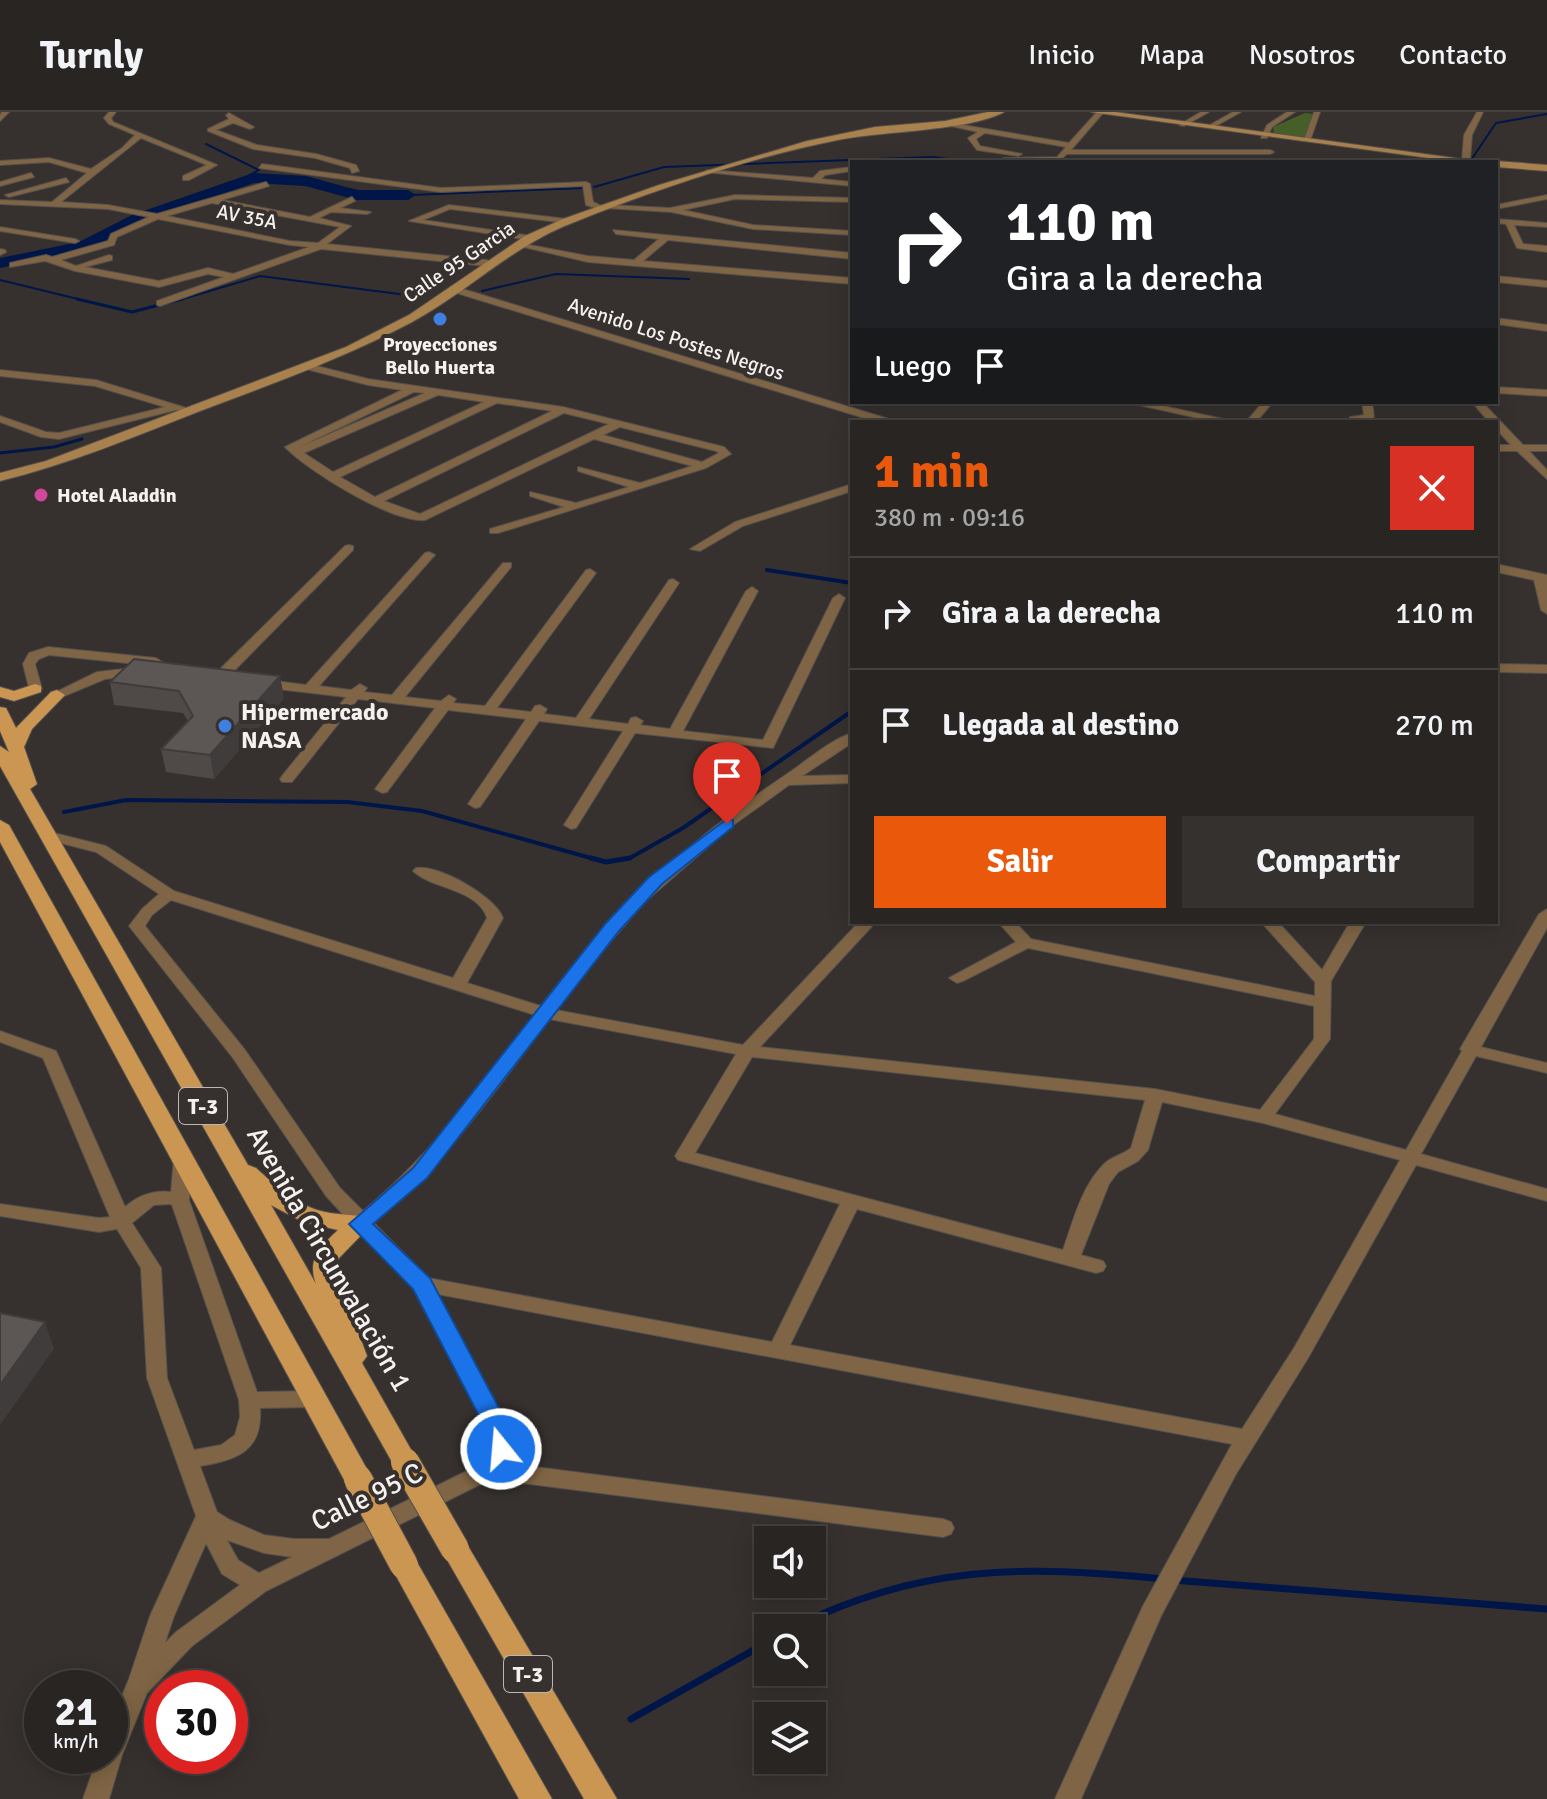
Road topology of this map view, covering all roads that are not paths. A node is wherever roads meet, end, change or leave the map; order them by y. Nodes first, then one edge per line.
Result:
1 (6, 112) edge
2 (113, 112) edge
3 (224, 112) edge
4 (1000, 112) edge
5 (1097, 112) edge
6 (1206, 112) edge
7 (1238, 112) edge
8 (1273, 112) edge
9 (1306, 112) edge
10 (1480, 112) edge
11 (1290, 113) edge
12 (1316, 113) edge
13 (972, 115) edge
14 (0, 119) edge
15 (233, 120) junction
16 (945, 124) junction
17 (1182, 125) junction
18 (1212, 126) dead end
19 (250, 127) dead end
20 (984, 131) junction
21 (140, 134) junction
22 (1264, 136) junction
23 (1276, 137) junction
24 (1307, 138) dead end
25 (135, 142) junction
26 (158, 142) junction
27 (1069, 149) junction
28 (1270, 152) junction
29 (1059, 159) junction
30 (1004, 160) edge
31 (1276, 160) edge
32 (1466, 160) edge
33 (0, 163) edge
34 (1498, 164) edge
35 (262, 166) dead end
36 (1547, 168) edge
37 (850, 169) edge
38 (92, 172) junction
39 (708, 172) junction
40 (31, 175) dead end
41 (347, 176) junction
42 (186, 178) dead end
43 (66, 180) dead end
44 (814, 182) junction
45 (0, 184) edge
46 (266, 184) dead end
47 (850, 184) edge
48 (0, 194) edge
49 (1547, 197) edge
50 (352, 199) dead end
51 (211, 200) junction
52 (850, 200) edge
53 (0, 202) edge
54 (54, 203) junction
55 (1498, 207) edge
56 (604, 208) junction
57 (330, 210) junction
58 (670, 210) junction
59 (367, 212) dead end
60 (149, 216) junction
61 (313, 218) junction
62 (567, 221) junction
63 (1498, 221) edge
64 (1509, 222) junction
65 (1545, 226) edge
66 (0, 229) edge
67 (616, 232) dead end
68 (850, 233) edge
69 (665, 238) junction
70 (75, 241) dead end
71 (524, 242) junction
72 (702, 242) junction
73 (318, 247) junction
74 (745, 247) junction
75 (1547, 249) edge
76 (694, 251) dead end
77 (788, 252) junction
78 (737, 255) dead end
79 (832, 255) junction
80 (850, 256) edge
81 (109, 258) dead end
82 (685, 259) dead end
83 (52, 260) junction
84 (487, 263) junction
85 (730, 263) dead end
86 (635, 264) junction
87 (13, 265) dead end
88 (677, 267) junction
89 (75, 268) junction
90 (722, 271) junction
91 (770, 274) junction
92 (234, 277) junction
93 (816, 278) junction
94 (1498, 279) edge
95 (850, 281) edge
96 (1547, 284) edge
97 (453, 289) junction
98 (160, 303) dead end
99 (1498, 321) edge
100 (1547, 328) edge
101 (309, 367) junction
102 (0, 373) edge
103 (412, 388) junction
104 (1498, 390) edge
105 (437, 392) junction
106 (1547, 393) edge
107 (496, 400) junction
108 (1140, 404) edge
109 (1266, 404) edge
110 (1367, 404) edge
111 (1479, 404) edge
112 (185, 409) junction
113 (563, 410) junction
114 (0, 419) edge
115 (881, 420) edge
116 (1222, 420) edge
117 (1253, 420) edge
118 (1354, 420) edge
119 (1494, 420) edge
120 (620, 423) junction
121 (1498, 424) edge
122 (594, 436) junction
123 (1498, 448) edge
124 (1520, 448) junction
125 (1547, 448) edge
126 (296, 452) junction
127 (702, 466) junction
128 (582, 469) dead end
129 (334, 476) junction
130 (1547, 476) edge
131 (1, 477) edge
132 (640, 487) junction
133 (850, 488) edge
134 (534, 494) dead end
135 (375, 501) junction
136 (576, 507) junction
137 (494, 531) dead end
138 (349, 548) dead end
139 (696, 549) dead end
140 (429, 555) dead end
141 (507, 565) dead end
142 (1498, 568) edge
143 (590, 573) dead end
144 (1543, 578) edge
145 (673, 583) dead end
146 (752, 591) dead end
147 (839, 598) dead end
148 (1547, 610) edge
149 (1498, 668) edge
150 (1547, 669) edge
151 (312, 685) junction
152 (35, 689) joint
153 (358, 690) junction
154 (0, 692) edge
155 (57, 695) joint
156 (400, 696) junction
157 (448, 701) junction
158 (491, 707) junction
159 (0, 712) edge
160 (538, 712) junction
161 (583, 717) junction
162 (634, 724) junction
163 (677, 729) junction
164 (850, 738) edge
165 (8, 748) edge
166 (287, 779) dead end
167 (850, 779) edge
168 (783, 781) junction
169 (382, 789) dead end
170 (475, 804) dead end
171 (0, 825) edge
172 (571, 825) dead end
173 (50, 836) junction
174 (421, 871) dead end
175 (169, 894) junction
176 (1547, 915) edge
177 (866, 924) edge
178 (1008, 924) edge
179 (1271, 924) edge
180 (1357, 924) edge
181 (1026, 943) junction
182 (957, 978) dead end
183 (1323, 981) junction
184 (457, 985) junction
185 (1320, 1002) junction
186 (546, 1013) junction
187 (0, 1036) edge
188 (1469, 1049) junction
189 (747, 1051) junction
190 (1547, 1068) edge
191 (1155, 1095) junction
192 (1264, 1117) junction
193 (183, 1156) junction
194 (1407, 1158) junction
195 (233, 1159) junction
196 (1547, 1195) edge
197 (180, 1200) junction
198 (851, 1201) junction
199 (0, 1210) edge
200 (122, 1222) junction
201 (360, 1224) junction
202 (1070, 1259) junction
203 (1096, 1266) dead end
204 (422, 1284) junction
205 (778, 1350) junction
206 (365, 1392) junction
207 (313, 1399) junction
208 (249, 1400) junction
209 (1247, 1438) junction
210 (185, 1459) junction
211 (489, 1470) junction
212 (207, 1517) junction
213 (943, 1528) dead end
214 (334, 1547) junction
215 (258, 1584) junction
216 (138, 1686) junction
217 (128, 1711) edge
218 (104, 1774) edge
219 (96, 1799) edge
220 (536, 1799) edge
221 (601, 1799) edge
222 (1068, 1799) edge

1 - 14 street
2 - 21 street
3 - 15 street
4 - 13 street, Calle 95 Garcia
5 - 17 street
5 - 27 street
6 - 17 street
7 - 18 street
8 - 11 street
9 - 12 street
10 - 32 street
11 - 22 street
12 - 24 street
13 - 16 street, Calle 95 Garcia
15 - 19 street
15 - 41 street
16 - 20 street
16 - 39 street, Calle 95 Garcia
17 - 22 street
20 - 27 street
20 - 29 street
21 - 25 street
21 - 26 street
22 - 23 street
23 - 28 street
23 - 32 street
25 - 26 street
25 - 38 street
26 - 42 street
27 - 28 street
27 - 29 street
28 - 31 street
29 - 30 street
33 - 38 street
34 - 36 street
35 - 41 street
37 - 44 street
38 - 54 street
39 - 44 street
39 - 56 street, Calle 95 Garcia
40 - 45 street
41 - 56 street
43 - 48 street
44 - 47 street
46 - 51 street
49 - 55 street
50 - 57 street
51 - 60 street
51 - 61 street
52 - 58 street
53 - 54 street, AV 35A
54 - 60 street, AV 35A
56 - 58 street
56 - 62 street, Calle 95 Garcia
57 - 59 street
57 - 61 street
58 - 68 street
60 - 73 street, AV 35A
60 - 83 street
61 - 73 street
62 - 71 street, Calle 95 Garcia
62 - 71 street
63 - 64 street
64 - 65 street
64 - 75 street
66 - 70 street
67 - 69 street
69 - 72 street
69 - 86 street
71 - 84 street, Calle 95 Garcia
71 - 86 street
72 - 74 street
72 - 76 street
73 - 84 street, AV 35A
73 - 92 street
74 - 77 street
74 - 78 street
77 - 79 street
77 - 91 street
79 - 80 street
79 - 93 street
81 - 89 street
82 - 88 street
83 - 87 street
83 - 89 street
84 - 97 street, Calle 95 Garcia
85 - 90 street
86 - 88 street
88 - 90 street
89 - 92 street
90 - 91 street
91 - 93 street
92 - 98 street
93 - 95 street
94 - 96 street
97 - 101 street, Calle 95 Garcia
97 - 115 street, Avenido Los Postes Negros
99 - 100 street
101 - 103 street
101 - 112 street, Calle 95 Garcia
102 - 112 street
103 - 105 street
103 - 126 street
104 - 106 street
105 - 107 street
105 - 126 street
107 - 113 street
107 - 129 street
108 - 116 street
109 - 117 street
110 - 118 street
111 - 119 street
112 - 114 street
112 - 131 street, Calle 95 Garcia
113 - 120 street
113 - 135 street
120 - 122 street
120 - 127 street
121 - 124 street
122 - 127 street
122 - 135 street
123 - 124 street
124 - 125 street
124 - 130 street
126 - 129 street
127 - 132 street
128 - 132 street
129 - 135 street
132 - 136 street
133 - 139 street
134 - 136 street
136 - 137 street
138 - 151 street
140 - 151 street
141 - 156 street
142 - 144 street
143 - 158 street
144 - 148 street
145 - 161 street
146 - 163 street
147 - 163 street
149 - 150 street
151 - 153 street
152 - 154 main road
152 - 155 street
153 - 156 street
153 - 166 street
155 - 165 main road
156 - 157 street
157 - 158 street
157 - 169 street
158 - 160 street
159 - 165 main road, Avenida Circunvalación 1
160 - 161 street
160 - 170 street
161 - 162 street
162 - 163 street
162 - 172 street
164 - 168 street
165 - 173 main road, Avenida Circunvalación 1 / T-3
167 - 168 street
168 - 186 street
171 - 193 main road, T-3
173 - 175 street
173 - 195 main road, Avenida Circunvalación 1 / T-3
174 - 184 street
175 - 184 street
175 - 201 street
176 - 188 street
177 - 189 street
178 - 181 street
179 - 183 street
180 - 183 street
181 - 182 street
181 - 185 street
183 - 185 street
184 - 186 street
185 - 192 street
186 - 189 street
186 - 201 street
187 - 200 street
188 - 190 street
188 - 194 street
189 - 191 street
189 - 198 street
191 - 192 street
191 - 202 street
192 - 194 street
193 - 197 street
193 - 207 main road, T-3
194 - 196 street
194 - 209 street
195 - 201 main road
195 - 206 main road, Avenida Circunvalación 1 / T-3
197 - 200 street
197 - 208 street
198 - 202 street
198 - 205 street
199 - 200 street
200 - 210 street
201 - 204 street
201 - 206 main road
202 - 203 street
204 - 205 street
204 - 211 street
205 - 209 street
206 - 221 main road, Avenida Circunvalación 1 / T-3, bridge
207 - 208 street
207 - 220 main road, T-3, bridge
208 - 210 street
209 - 222 street
210 - 212 street
211 - 213 street
211 - 214 street, Calle 95 C
212 - 214 street
212 - 215 street
212 - 216 street
214 - 215 street, Calle 95 C
215 - 216 street, Calle 95 C
216 - 217 street, Calle 95 C
218 - 219 street, Calle 95 C

